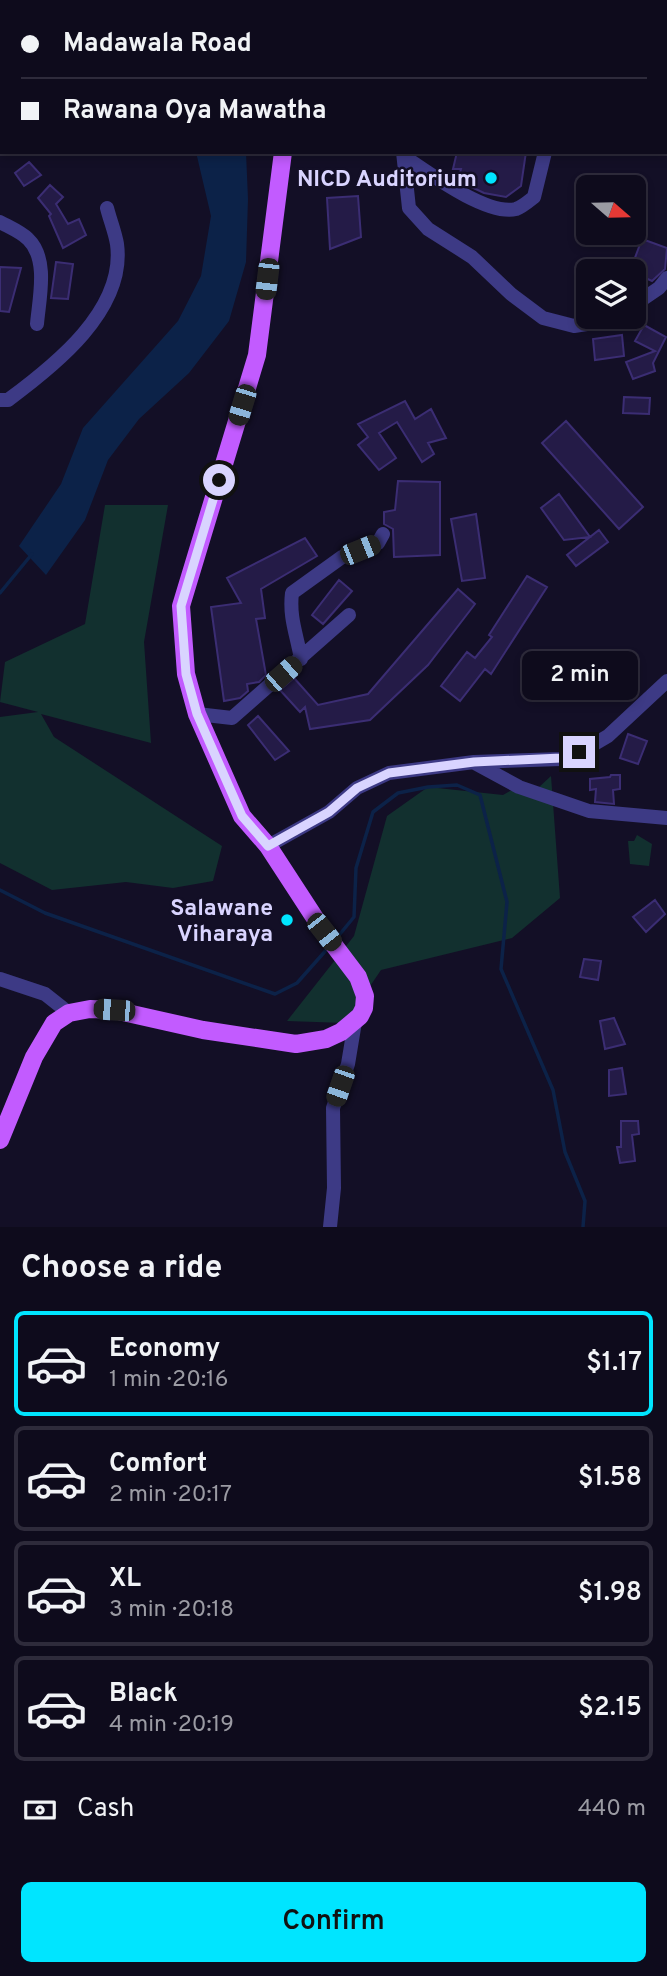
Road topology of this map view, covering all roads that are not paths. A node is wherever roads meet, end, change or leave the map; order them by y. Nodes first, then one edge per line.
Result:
1 (283, 154) edge
2 (545, 154) edge
3 (404, 155) edge
4 (107, 208) dead end
5 (0, 222) edge
6 (667, 278) edge
7 (646, 297) edge
8 (37, 324) dead end
9 (576, 326) edge
10 (0, 400) edge
11 (383, 534) dead end
12 (349, 615) dead end
13 (301, 659) junction
14 (667, 681) edge
15 (197, 714) junction
16 (474, 762) junction
17 (667, 818) edge
18 (268, 846) junction
19 (0, 979) edge
20 (69, 1013) junction
21 (355, 1022) junction
22 (0, 1140) edge
23 (330, 1227) edge

1 - 15 main road
2 - 3 street
3 - 9 street
4 - 10 street
5 - 8 street
6 - 7 street
11 - 13 street
12 - 13 street
13 - 15 street
14 - 16 street
15 - 18 main road
16 - 17 street
16 - 18 street
18 - 21 main road
19 - 20 street
20 - 21 main road
20 - 22 main road
21 - 23 street

